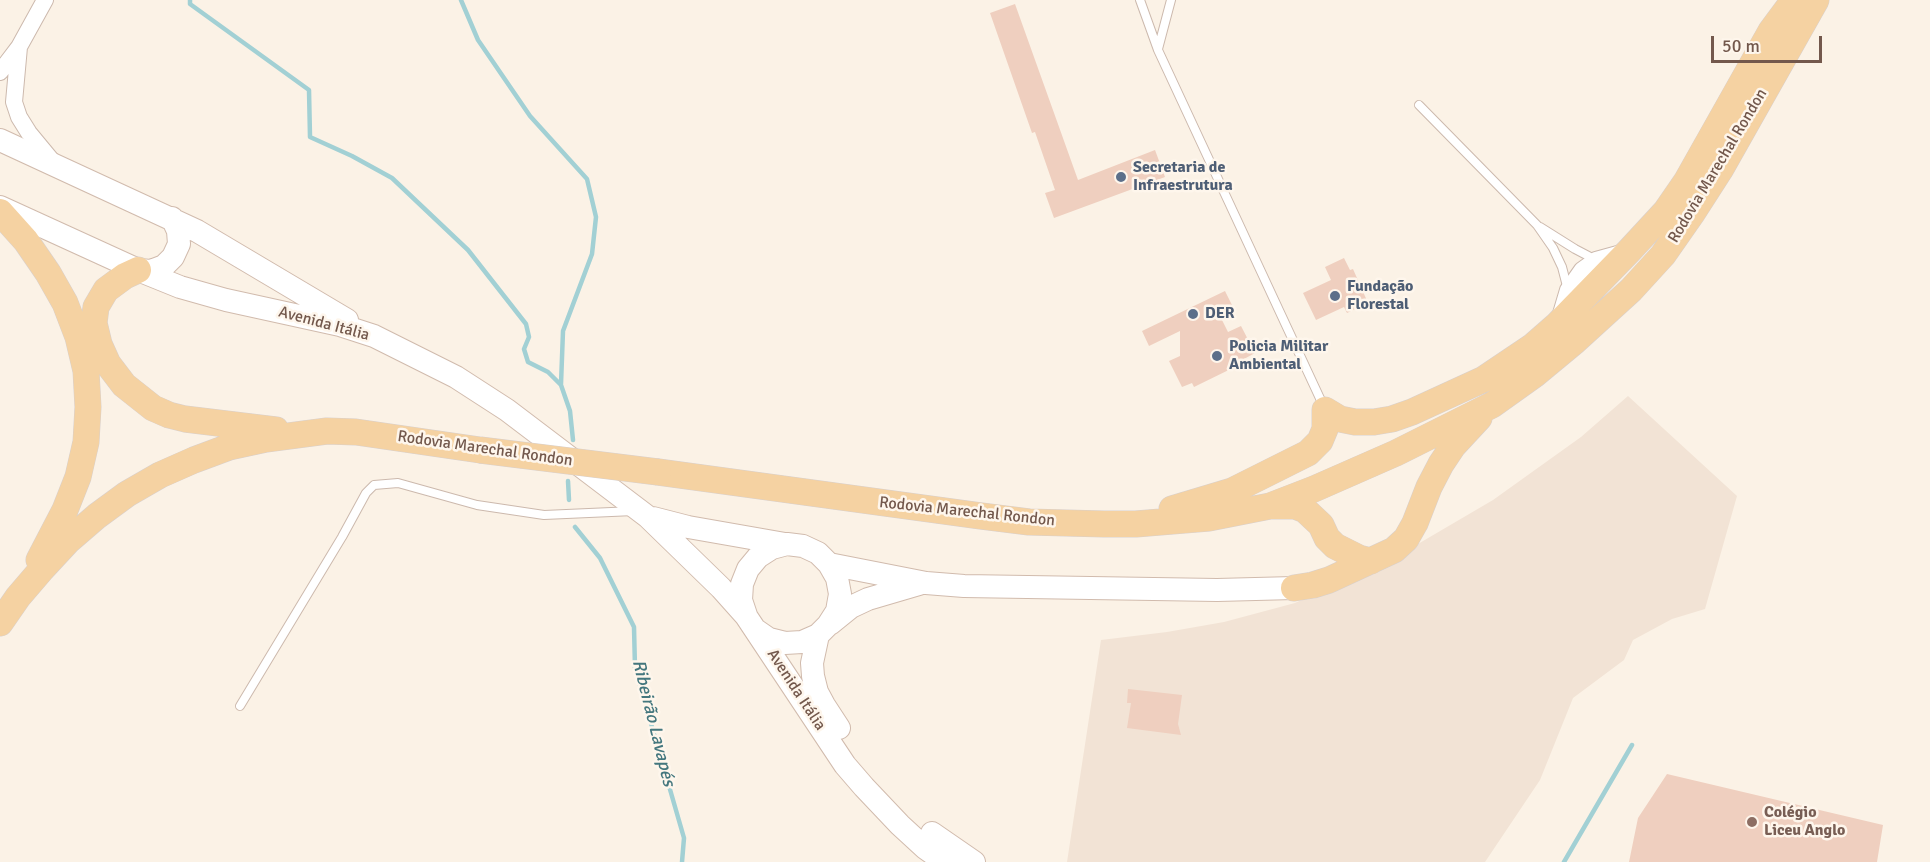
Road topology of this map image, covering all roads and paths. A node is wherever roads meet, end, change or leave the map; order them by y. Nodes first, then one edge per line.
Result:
1 (45, 0) edge
2 (1140, 0) edge
3 (1171, 0) edge
4 (1794, 0) edge
5 (1816, 0) edge
6 (19, 47) junction
7 (1158, 50) junction
8 (0, 72) edge
9 (1419, 105) dead end
10 (0, 140) edge
11 (57, 166) junction
12 (0, 207) edge
13 (0, 212) edge
14 (172, 218) junction
15 (1537, 225) junction
16 (1629, 251) junction
17 (1596, 260) junction
18 (138, 270) junction
19 (1568, 290) junction
20 (1557, 325) junction
21 (374, 336) junction
22 (1491, 405) junction
23 (1325, 410) junction
24 (303, 433) junction
25 (1270, 506) junction
26 (644, 514) junction
27 (1104, 524) junction
28 (1327, 538) junction
29 (787, 544) junction
30 (1371, 561) junction
31 (829, 564) junction
32 (926, 583) junction
33 (1294, 588) junction
34 (18, 597) junction
35 (751, 622) junction
36 (0, 623) edge
37 (823, 630) junction
38 (240, 706) dead end
39 (945, 862) edge
40 (974, 862) edge

1 - 6 street
2 - 7 lane
3 - 7 lane
4 - 16 main road
5 - 22 main road, Rodovia Marechal Rondon
6 - 8 street
6 - 11 street
7 - 23 lane
9 - 15 lane
10 - 11 main road
11 - 14 main road
12 - 18 main road, Avenida Itália
13 - 34 main road
14 - 18 main road
14 - 21 main road
15 - 17 lane
15 - 19 lane
16 - 17 street
16 - 20 main road
17 - 19 street
18 - 21 main road, Avenida Itália
18 - 24 main road
19 - 20 street
20 - 23 main road
21 - 26 main road, Avenida Itália
22 - 25 main road, Rodovia Marechal Rondon
22 - 30 main road
23 - 27 main road
24 - 27 main road, Rodovia Marechal Rondon, bridge
24 - 34 main road, Rodovia Marechal Rondon
25 - 27 main road, Rodovia Marechal Rondon
25 - 28 main road
26 - 29 main road, Avenida Itália
26 - 35 main road, Avenida Itália
26 - 38 lane
28 - 30 main road
28 - 33 main road
29 - 31 main road
29 - 35 main road
30 - 33 main road
31 - 32 main road
31 - 37 main road
32 - 33 main road
32 - 37 main road
34 - 36 main road, Rodovia Marechal Rondon
35 - 37 main road
35 - 39 main road, Avenida Itália
37 - 40 main road, Avenida Itália

